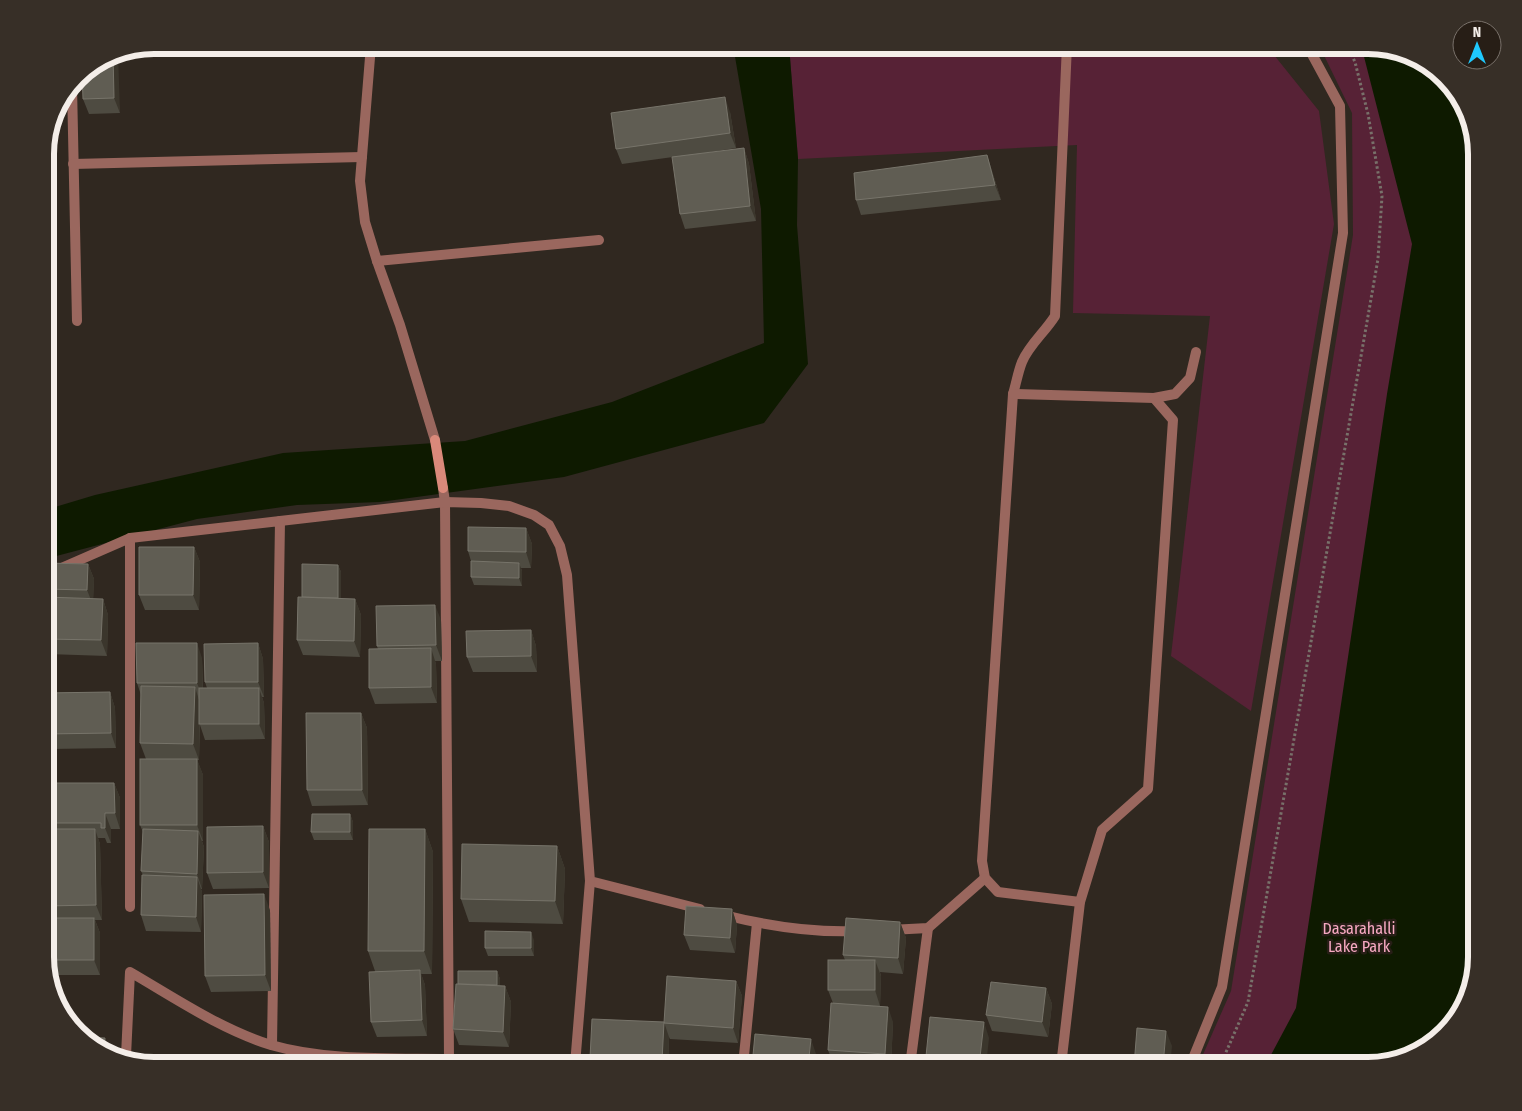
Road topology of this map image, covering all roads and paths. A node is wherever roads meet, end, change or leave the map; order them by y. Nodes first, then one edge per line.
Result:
1 (370, 54) edge
2 (1067, 54) edge
3 (1312, 54) edge
4 (1351, 54) edge
5 (72, 97) edge
6 (362, 157) junction
7 (73, 164) junction
8 (599, 240) dead end
9 (377, 261) junction
10 (77, 321) dead end
11 (1196, 352) dead end
12 (1012, 394) junction
13 (1154, 398) junction
14 (446, 502) junction
15 (280, 521) junction
16 (130, 538) junction
17 (54, 571) edge
18 (985, 878) junction
19 (590, 881) junction
20 (1080, 902) junction
21 (130, 907) dead end
22 (757, 924) junction
23 (928, 928) junction
24 (882, 930) edge
25 (864, 931) edge
26 (272, 1045) junction
27 (126, 1053) edge
28 (368, 1057) edge
29 (449, 1057) edge
30 (576, 1057) edge
31 (744, 1057) edge
32 (911, 1057) edge
33 (1062, 1057) edge
34 (1194, 1057) edge
35 (1224, 1057) edge

1 - 6 street
2 - 12 street
3 - 34 street
4 - 35 path
5 - 7 street
6 - 7 street
6 - 9 street
7 - 10 street
8 - 9 street
9 - 14 street
11 - 13 street
12 - 13 street
12 - 18 street
13 - 20 street
14 - 15 street
14 - 19 street
14 - 29 street
15 - 16 street
15 - 26 street
16 - 17 street
16 - 21 street
18 - 20 street
18 - 23 street
19 - 22 street
19 - 30 street
20 - 33 street
22 - 25 street
22 - 31 street
23 - 24 street
23 - 32 street
26 - 27 street
26 - 28 street

